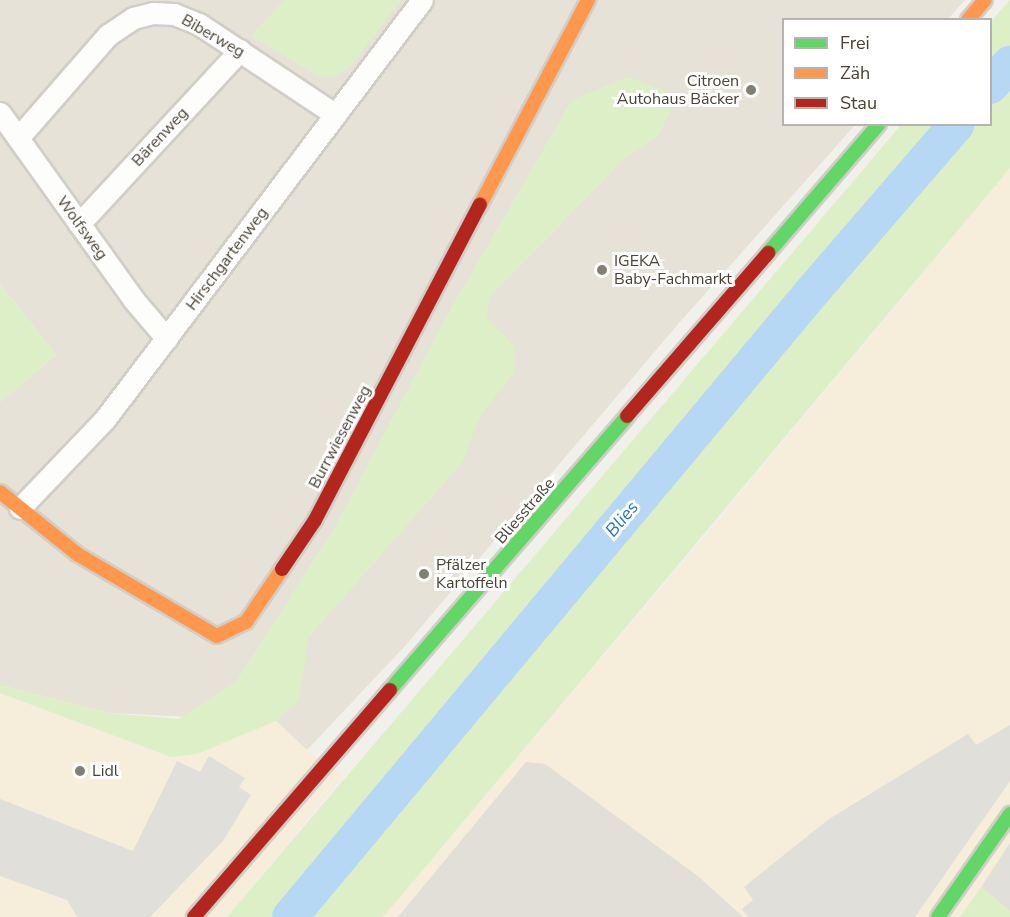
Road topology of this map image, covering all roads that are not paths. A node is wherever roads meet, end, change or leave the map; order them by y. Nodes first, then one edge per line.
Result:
1 (423, 0) edge
2 (588, 0) edge
3 (985, 0) edge
4 (970, 18) edge
5 (240, 50) junction
6 (0, 113) edge
7 (336, 115) junction
8 (877, 126) edge
9 (18, 138) junction
10 (79, 224) junction
11 (167, 339) junction
12 (0, 492) edge
13 (20, 508) junction
14 (1010, 813) edge
15 (194, 917) edge
16 (938, 917) edge

1 - 7 street, Hirschgartenweg
2 - 13 street, Burrwiesenweg
3 - 4 street
5 - 7 street, Biberweg
5 - 9 street, Biberweg
5 - 10 street, Bärenweg
6 - 9 street, Wolfsweg
7 - 11 street, Hirschgartenweg
8 - 15 street, Bliesstraße
9 - 10 street, Wolfsweg
10 - 11 street, Wolfsweg
11 - 13 street, Hirschgartenweg
12 - 13 street, Burrwiesenweg
14 - 16 street

